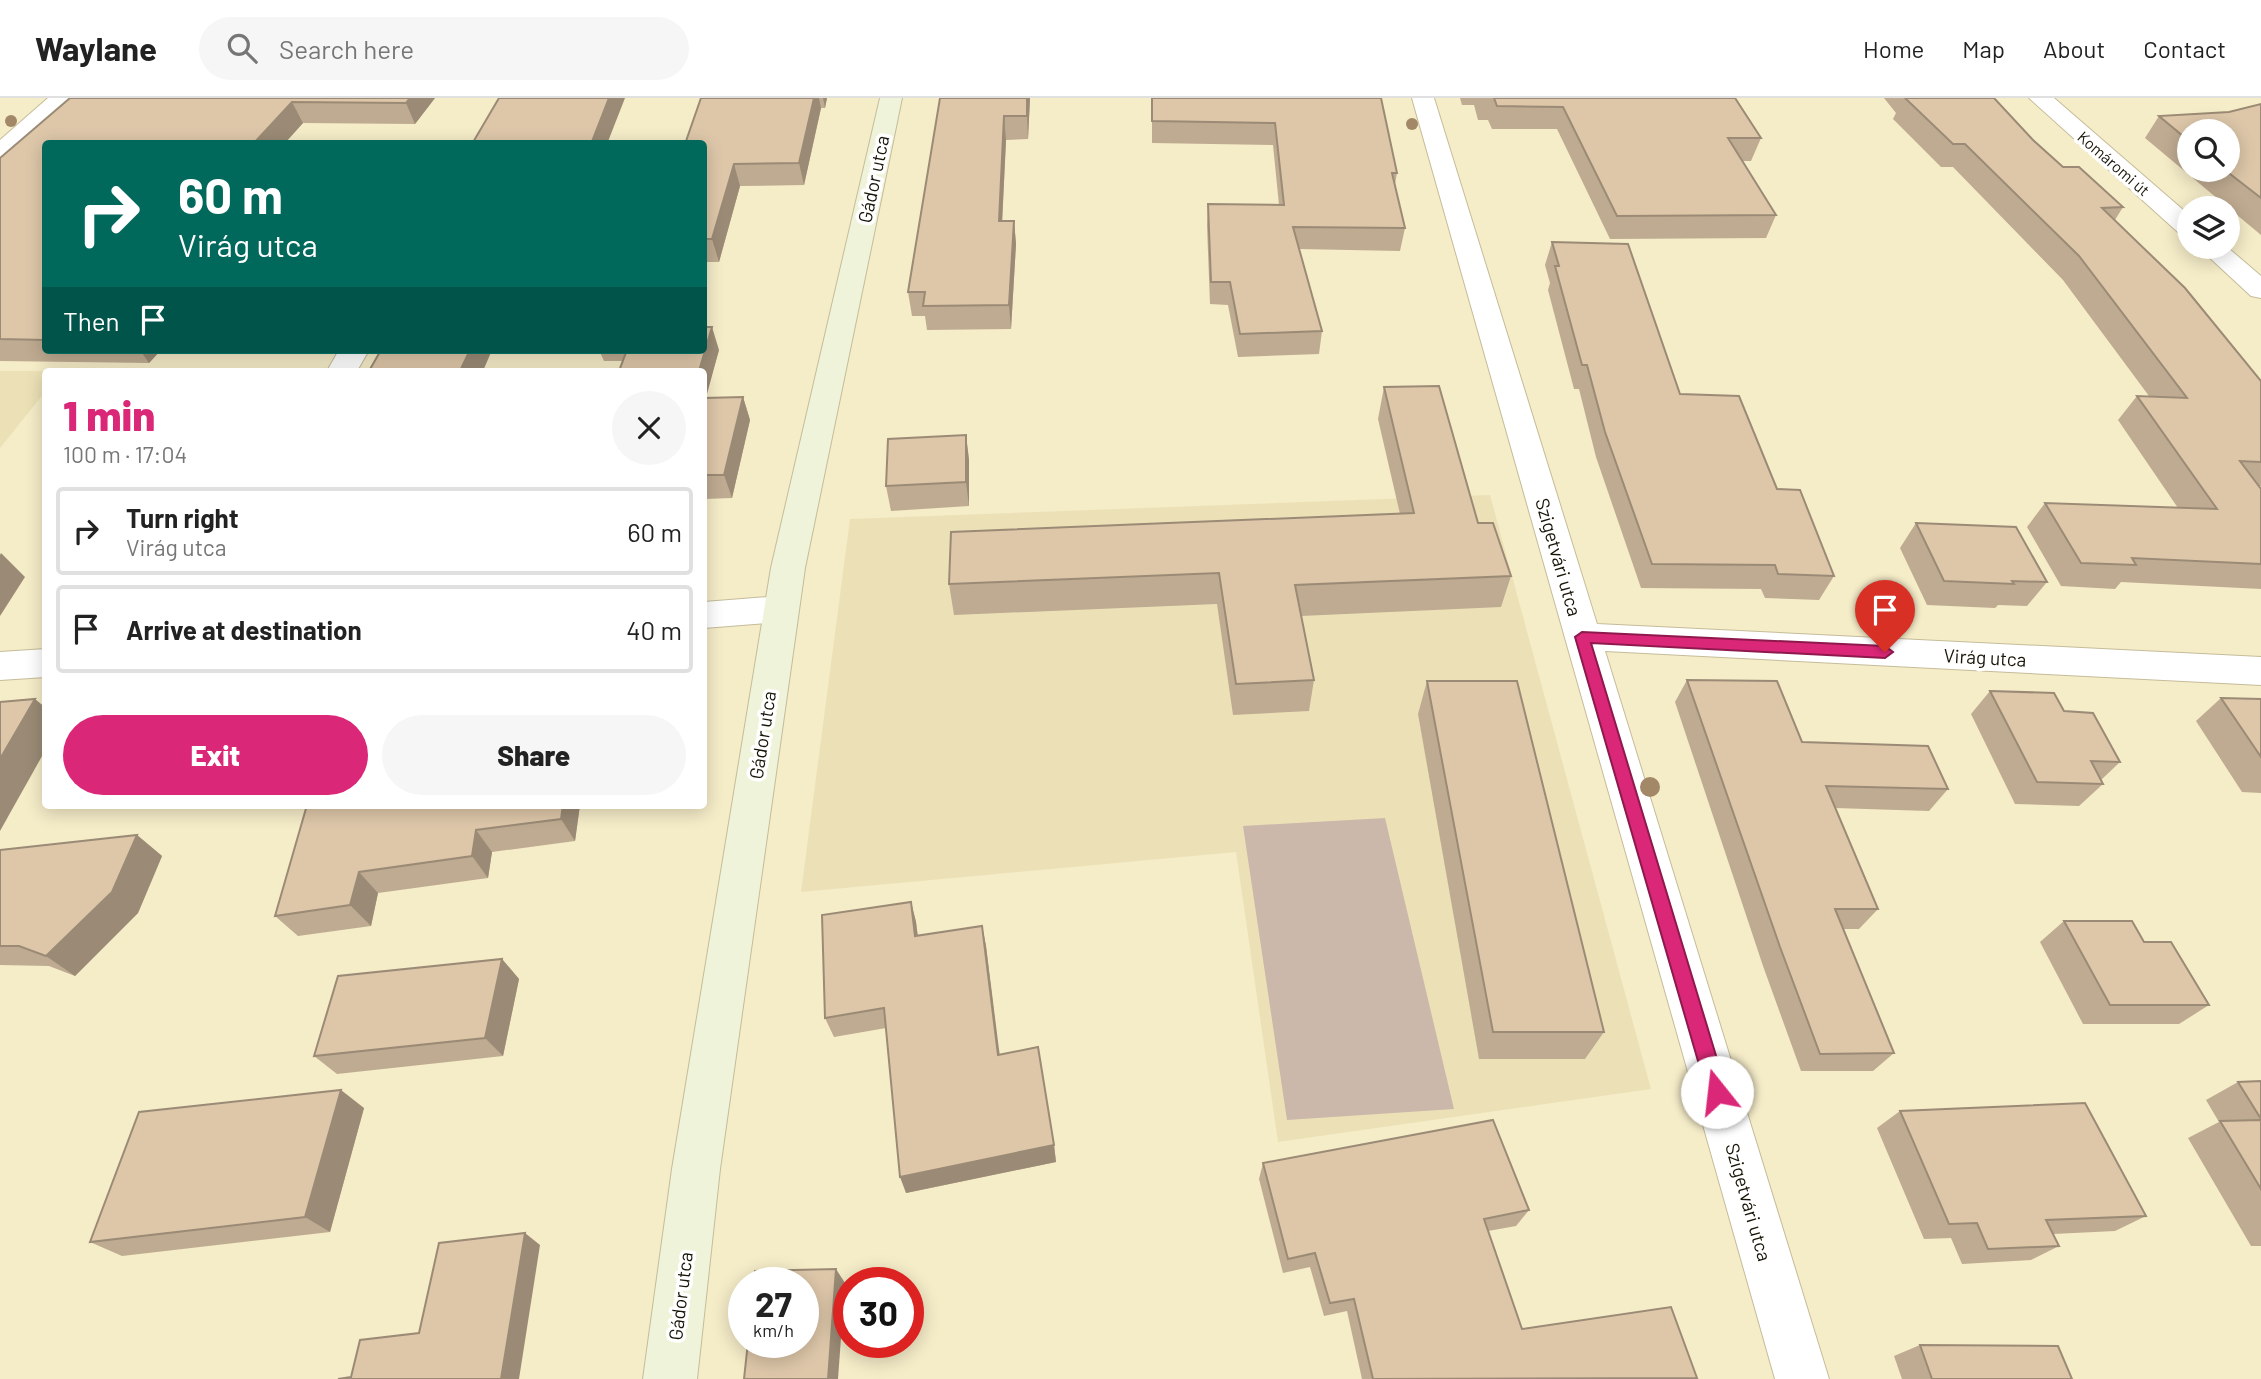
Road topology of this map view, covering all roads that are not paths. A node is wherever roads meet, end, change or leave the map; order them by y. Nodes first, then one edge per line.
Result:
1 (62, 98) edge
2 (891, 98) edge
3 (1423, 98) edge
4 (2040, 98) edge
5 (0, 153) edge
6 (2177, 218) edge
7 (2225, 259) edge
8 (2261, 290) edge
9 (781, 609) junction
10 (707, 615) edge
11 (1582, 637) junction
12 (42, 663) edge
13 (0, 666) edge
14 (2261, 671) edge
15 (670, 1379) edge
16 (1802, 1379) edge

1 - 5 street
2 - 9 street, Gádor utca
3 - 11 street, Szigetvári utca
4 - 6 street, Komáromi út
7 - 8 street
9 - 10 street
9 - 15 street, Gádor utca
11 - 14 street, Virág utca
11 - 16 street, Szigetvári utca
12 - 13 street

